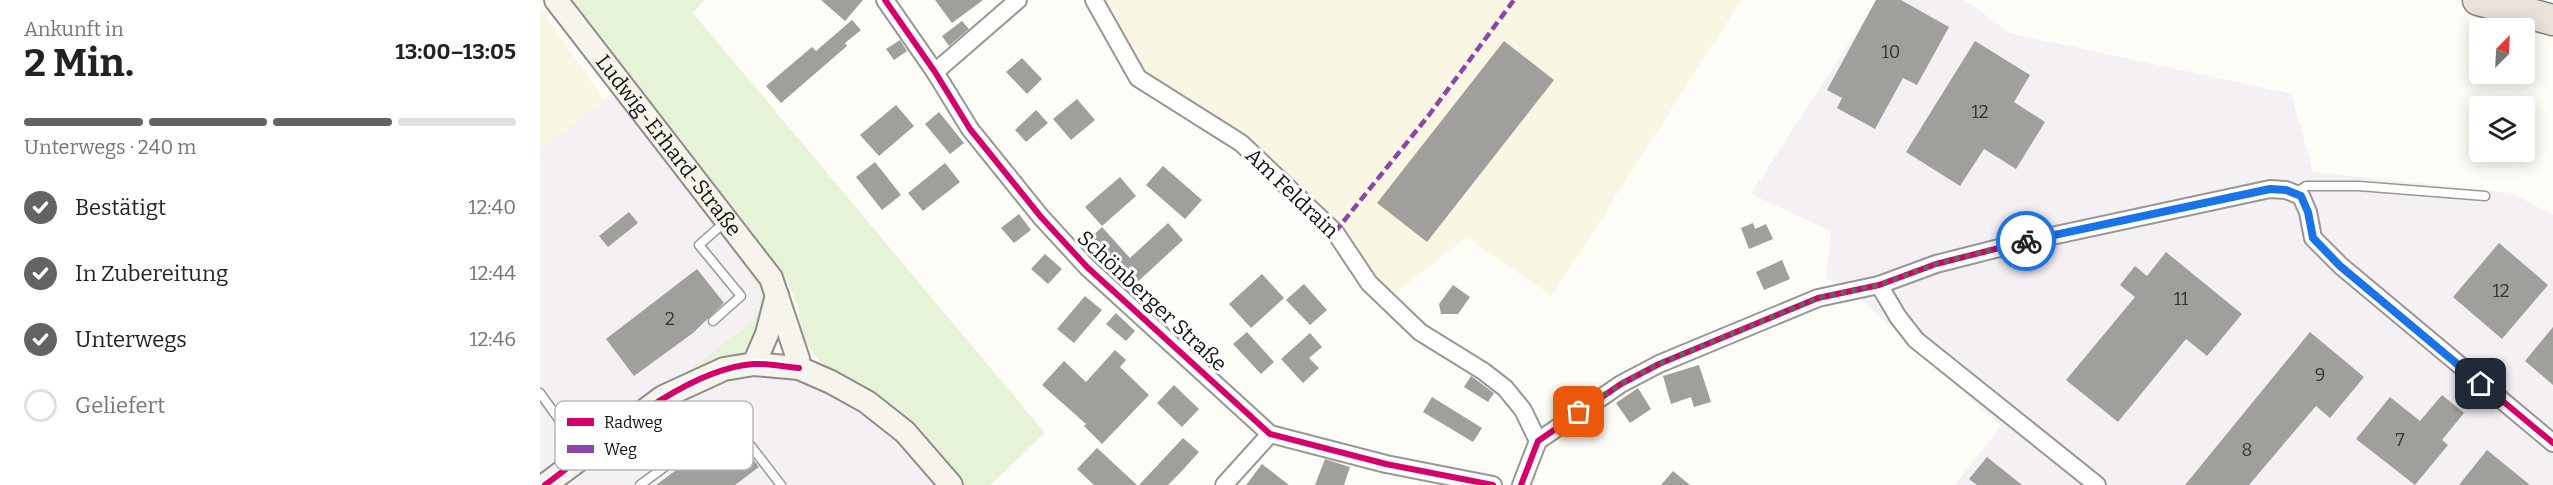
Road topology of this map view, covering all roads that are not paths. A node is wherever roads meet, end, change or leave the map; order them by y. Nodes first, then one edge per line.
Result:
1 (556, 0) edge
2 (885, 0) edge
3 (1018, 0) edge
4 (1094, 0) edge
5 (2478, 0) edge
6 (2553, 20) edge
7 (935, 72) junction
8 (2294, 193) junction
9 (2485, 196) dead end
10 (728, 220) junction
11 (1879, 285) junction
12 (777, 295) junction
13 (713, 321) dead end
14 (754, 364) junction
15 (799, 368) junction
16 (540, 393) edge
17 (658, 401) edge
18 (555, 414) edge
19 (1270, 434) junction
20 (1538, 441) junction
21 (2553, 444) edge
22 (753, 448) edge
23 (565, 470) edge
24 (660, 470) edge
25 (545, 485) edge
26 (640, 485) edge
27 (782, 485) edge
28 (951, 485) edge
29 (1224, 485) edge
30 (1493, 485) edge
31 (1521, 485) edge
32 (2097, 485) edge

1 - 10 street, Ludwig-Erhard-Straße
2 - 7 street, Schönberger Straße
3 - 7 street
4 - 20 street, Am Feldrain
5 - 6 highway
7 - 19 street, Schönberger Straße
8 - 9 lane
8 - 11 street
8 - 21 street
10 - 12 street, Ludwig-Erhard-Straße
10 - 13 lane
11 - 20 street
11 - 32 street
12 - 14 street
12 - 15 street, Ludwig-Erhard-Straße
14 - 15 street
14 - 17 street
15 - 28 street
16 - 18 lane
19 - 29 street
19 - 30 street, Schönberger Straße
20 - 31 street
22 - 27 lane
23 - 25 street
24 - 26 lane

